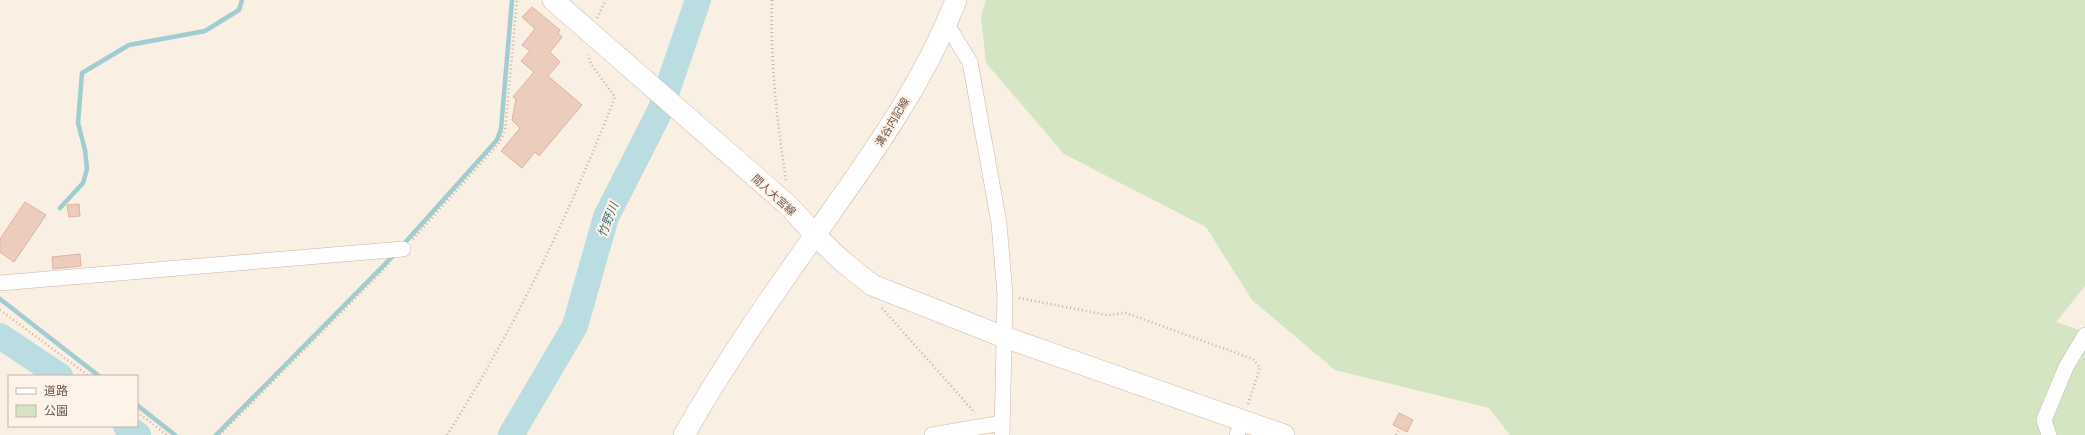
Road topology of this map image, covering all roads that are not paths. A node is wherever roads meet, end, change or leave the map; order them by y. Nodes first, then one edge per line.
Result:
1 (553, 0) edge
2 (956, 0) edge
3 (946, 23) junction
4 (815, 235) junction
5 (403, 249) road end
6 (0, 283) edge
7 (2085, 335) edge
8 (1004, 337) junction
9 (1240, 428) edge
10 (1002, 429) edge
11 (684, 435) edge
12 (932, 435) edge
13 (1284, 435) edge
14 (2049, 435) edge

1 - 4 main road, 間人大宮線
2 - 3 main road, 溝谷内記線
3 - 4 main road, 溝谷内記線
3 - 8 street
4 - 8 main road, 間人大宮線
4 - 11 main road
5 - 6 street
7 - 14 street
8 - 9 main road, 間人大宮線
8 - 10 street
9 - 13 main road, 間人大宮線
10 - 12 street

